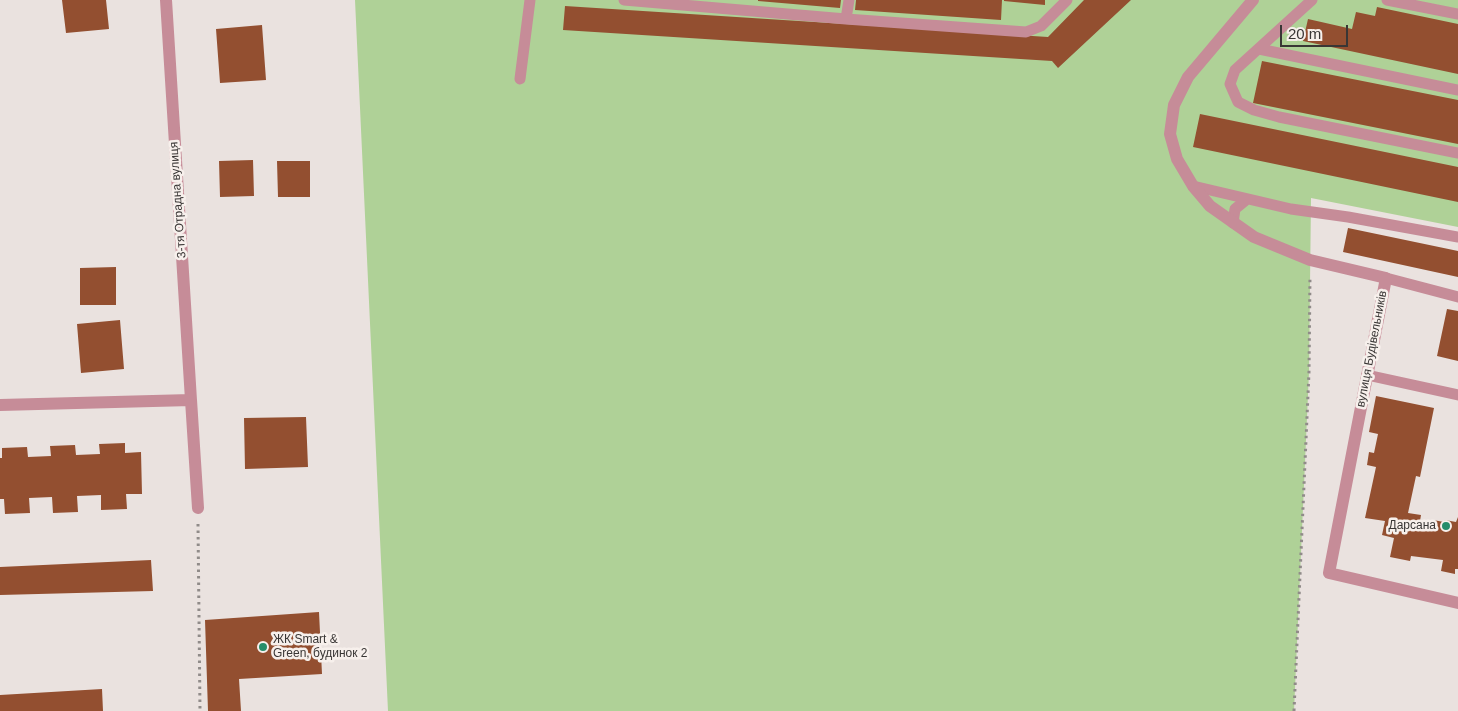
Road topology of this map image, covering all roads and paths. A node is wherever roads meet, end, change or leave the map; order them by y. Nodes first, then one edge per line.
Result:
1 (166, 0) edge
2 (530, 0) edge
3 (624, 0) edge
4 (849, 0) edge
5 (1067, 0) edge
6 (1253, 0) edge
7 (1312, 0) edge
8 (1388, 0) edge
9 (1458, 14) edge
10 (846, 19) junction
11 (1259, 49) junction
12 (520, 79) dead end
13 (1458, 90) edge
14 (1458, 153) edge
15 (1193, 186) junction
16 (1246, 200) junction
17 (1233, 223) junction
18 (1458, 237) edge
19 (1310, 260) junction
20 (1386, 278) junction
21 (1458, 297) edge
22 (1367, 375) junction
23 (1458, 395) edge
24 (191, 400) junction
25 (0, 405) edge
26 (198, 508) joint
27 (1458, 603) edge
28 (200, 711) edge
29 (1294, 711) edge

1 - 24 street, 3-тя Отрадна вулиця
2 - 12 lane
3 - 10 lane
4 - 10 lane
5 - 10 lane
6 - 15 street, вулиця Будівельників
7 - 11 lane
8 - 9 lane
11 - 13 lane
11 - 14 lane
15 - 16 lane
15 - 17 street, вулиця Будівельників
16 - 17 lane
16 - 18 lane
17 - 19 street, вулиця Будівельників
19 - 20 street, вулиця Будівельників
19 - 29 path
20 - 21 lane
20 - 22 street, вулиця Будівельників
22 - 23 lane
22 - 27 street, вулиця Будівельників
24 - 25 street
24 - 26 street, 3-тя Отрадна вулиця
26 - 28 path

